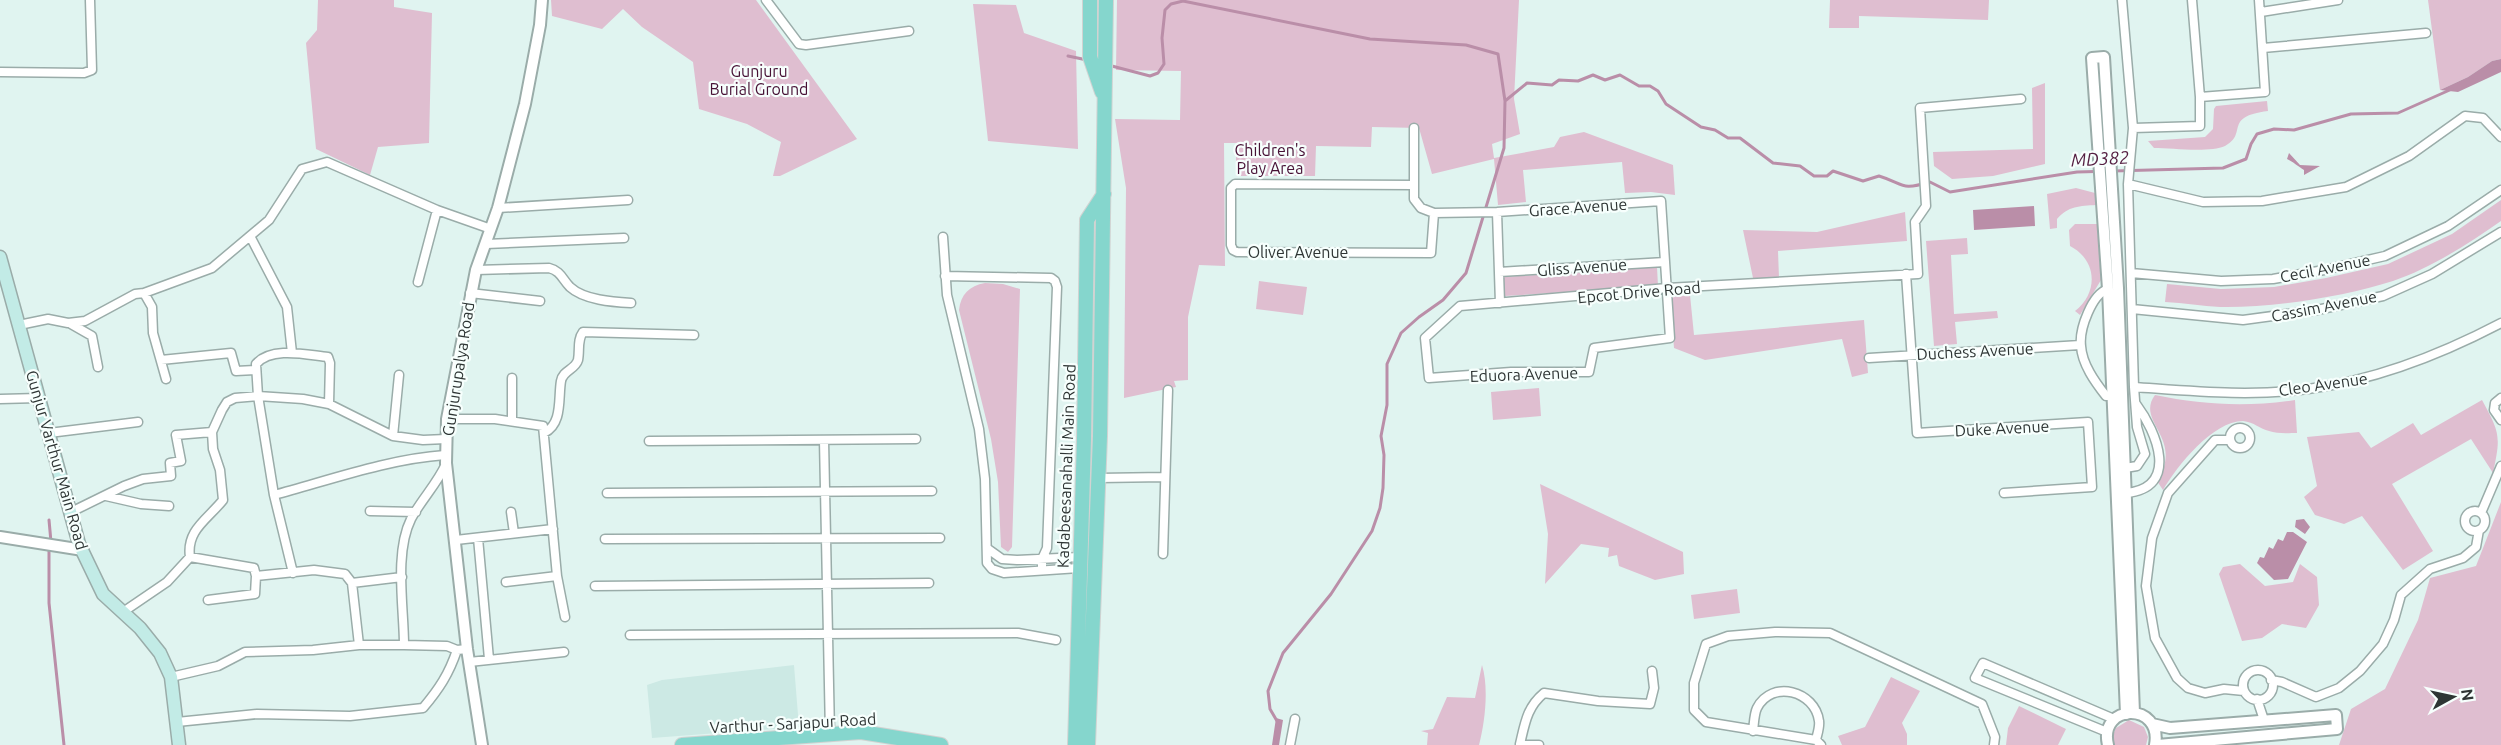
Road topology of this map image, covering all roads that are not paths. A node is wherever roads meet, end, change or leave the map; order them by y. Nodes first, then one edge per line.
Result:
1 (90, 0) edge
2 (542, 0) edge
3 (766, 0) edge
4 (1090, 0) edge
5 (1106, 0) edge
6 (2122, 0) edge
7 (2192, 0) edge
8 (2259, 0) edge
9 (2338, 0) edge
10 (2260, 12) junction
11 (909, 31) dead end
12 (2426, 33) dead end
13 (2263, 48) junction
14 (0, 72) edge
15 (2200, 97) junction
16 (2021, 99) dead end
17 (1106, 103) junction
18 (1414, 128) dead end
19 (2133, 128) junction
20 (2501, 136) edge
21 (2129, 180) junction
22 (2106, 183) junction
23 (1414, 185) junction
24 (2501, 190) edge
25 (1105, 193) junction
26 (628, 200) dead end
27 (498, 208) junction
28 (437, 210) junction
29 (1497, 212) junction
30 (1434, 213) junction
31 (491, 229) junction
32 (2501, 232) edge
33 (250, 236) junction
34 (944, 237) dead end
35 (624, 238) dead end
36 (486, 244) junction
37 (0, 257) edge
38 (1665, 262) junction
39 (476, 270) junction
40 (1499, 272) junction
41 (2131, 273) junction
42 (1906, 274) junction
43 (945, 276) junction
44 (418, 282) dead end
45 (1666, 288) junction
46 (2113, 289) junction
47 (144, 293) junction
48 (470, 293) junction
49 (540, 301) dead end
50 (631, 303) dead end
51 (1500, 303) junction
52 (2132, 309) junction
53 (68, 323) junction
54 (2501, 323) edge
55 (19, 325) junction
56 (694, 335) dead end
57 (2080, 345) junction
58 (291, 353) junction
59 (1911, 355) junction
60 (1869, 358) dead end
61 (161, 360) junction
62 (98, 367) dead end
63 (255, 370) junction
64 (399, 375) dead end
65 (512, 378) dead end
66 (1429, 378) joint
67 (166, 379) dead end
68 (2134, 387) junction
69 (1168, 390) dead end
70 (258, 396) junction
71 (2117, 396) junction
72 (39, 398) junction
73 (2501, 398) edge
74 (0, 399) edge
75 (329, 404) junction
76 (2136, 404) junction
77 (447, 419) junction
78 (2501, 420) edge
79 (512, 421) junction
80 (138, 422) dead end
81 (212, 432) junction
82 (49, 433) junction
83 (544, 433) junction
84 (393, 436) junction
85 (446, 439) junction
86 (916, 439) dead end
87 (423, 440) junction
88 (824, 440) junction
89 (2230, 440) dead end
90 (649, 441) dead end
91 (425, 456) junction
92 (446, 459) junction
93 (2501, 466) edge
94 (2120, 468) junction
95 (1165, 477) junction
96 (1099, 478) junction
97 (825, 491) junction
98 (932, 491) dead end
99 (607, 493) dead end
100 (2004, 493) dead end
101 (2121, 493) junction
102 (274, 495) junction
103 (106, 496) junction
104 (169, 506) dead end
105 (71, 512) junction
106 (370, 512) dead end
107 (416, 512) junction
108 (511, 512) dead end
109 (2481, 513) junction
110 (553, 529) junction
111 (2480, 530) junction
112 (514, 533) junction
113 (0, 537) edge
114 (478, 538) junction
115 (826, 538) junction
116 (940, 538) dead end
117 (605, 539) dead end
118 (456, 540) junction
119 (988, 549) junction
120 (82, 550) junction
121 (1163, 554) dead end
122 (190, 557) junction
123 (1042, 559) junction
124 (1080, 563) junction
125 (1042, 570) junction
126 (292, 573) junction
127 (256, 576) junction
128 (557, 576) junction
129 (402, 577) junction
130 (506, 582) dead end
131 (352, 583) junction
132 (827, 583) junction
133 (929, 583) dead end
134 (595, 585) dead end
135 (208, 600) dead end
136 (123, 612) junction
137 (565, 617) dead end
138 (630, 635) dead end
139 (828, 635) junction
140 (1056, 640) dead end
141 (359, 645) junction
142 (404, 645) junction
143 (462, 650) junction
144 (564, 652) dead end
145 (489, 659) junction
146 (469, 662) junction
147 (1652, 671) dead end
148 (171, 677) junction
149 (2271, 680) junction
150 (2244, 691) junction
151 (2257, 699) junction
152 (2130, 714) junction
153 (2299, 718) junction
154 (1295, 719) dead end
155 (2114, 719) junction
156 (2264, 720) junction
157 (177, 722) junction
158 (2152, 724) junction
159 (1754, 731) junction
160 (2107, 732) junction
161 (2300, 733) junction
162 (830, 734) junction
163 (1818, 742) edge
164 (2235, 742) edge
165 (179, 745) edge
166 (482, 745) edge
167 (682, 745) edge
168 (941, 745) edge
169 (1075, 745) edge
170 (1088, 745) edge
171 (1290, 745) edge
172 (1520, 745) edge
173 (1539, 745) edge
174 (1994, 745) edge
175 (2108, 745) edge
176 (2156, 745) edge

1 - 14 street
2 - 27 street, Gunjurupalya Road
3 - 11 street
4 - 17 main road, Kadabeesanahalli Main Road
5 - 17 main road, Kadabeesanahalli Main Road
6 - 19 street
7 - 15 street
8 - 10 street
9 - 10 street
10 - 13 street
12 - 13 street
13 - 15 street
15 - 19 street
16 - 42 street
17 - 25 main road, Kadabeesanahalli Main Road
18 - 23 street
19 - 21 street
20 - 21 street
21 - 41 street
22 - 22 street
22 - 46 street
23 - 30 street
23 - 30 street, Oliver Avenue
24 - 41 street, Cecil Avenue
25 - 96 main road, Kadabeesanahalli Main Road
25 - 124 main road, Kadabeesanahalli Main Road
26 - 27 street
27 - 31 street, Gunjurupalya Road
28 - 31 street
28 - 33 street
28 - 44 street
29 - 30 street, Grace Avenue
29 - 38 street, Grace Avenue
29 - 40 street
31 - 36 street, Gunjurupalya Road
32 - 52 street, Cassim Avenue
33 - 47 street
33 - 58 street
34 - 43 street
35 - 36 street
36 - 39 street, Gunjurupalya Road
37 - 55 main road, Gunjur Varthur Main Road
38 - 40 street, Gliss Avenue
38 - 45 street
39 - 48 street, Gunjurupalya Road
39 - 50 street
40 - 51 street
41 - 52 street
42 - 45 street, Epcot Drive Road
42 - 59 street
43 - 119 street
43 - 123 street
45 - 51 street, Epcot Drive Road
45 - 66 street, Eduora Avenue
46 - 57 street
46 - 71 street
47 - 53 street
47 - 61 street
48 - 49 street
48 - 77 street, Gunjurupalya Road
51 - 66 street, Epcot Drive Road
52 - 68 street
53 - 55 street
53 - 62 street
54 - 68 street, Cleo Avenue
55 - 72 main road, Gunjur Varthur Main Road
56 - 83 street
57 - 59 street, Duchess Avenue
57 - 71 street
58 - 63 street
58 - 75 street
59 - 60 street, Duchess Avenue
59 - 100 street, Duke Avenue
61 - 63 street
61 - 67 street
63 - 70 street
64 - 84 street
65 - 79 street
68 - 76 street
69 - 95 street
70 - 75 street
70 - 81 street
70 - 102 street
71 - 94 street
72 - 74 street
72 - 82 main road, Gunjur Varthur Main Road
73 - 78 street
75 - 84 street
76 - 94 street
76 - 101 street
77 - 79 street
77 - 85 street, Gunjurupalya Road
79 - 83 street
80 - 82 street
81 - 103 street
81 - 122 street
82 - 105 main road, Gunjur Varthur Main Road
83 - 110 street
84 - 87 street
85 - 87 street
85 - 92 street, Gunjurupalya Road
86 - 88 street
87 - 91 street
88 - 90 street
88 - 97 street
89 - 150 street
91 - 92 street
91 - 102 street
92 - 107 street
92 - 118 street, Gunjurupalya Road
93 - 109 street
94 - 101 street
95 - 96 street
95 - 121 street
96 - 170 main road, Kadabeesanahalli Main Road
97 - 98 street
97 - 99 street
97 - 115 street
101 - 152 street
102 - 126 street
103 - 104 street
103 - 105 street
105 - 120 main road, Gunjur Varthur Main Road
106 - 107 street
107 - 129 street
108 - 112 street
109 - 111 street
109 - 111 street
110 - 112 street
110 - 128 street
111 - 149 street
112 - 114 street
113 - 120 street
114 - 118 street
114 - 145 street
115 - 116 street
115 - 117 street
115 - 132 street
118 - 143 street, Gunjurupalya Road
119 - 123 street
119 - 125 street
120 - 136 main road, Gunjur Varthur Main Road
122 - 127 street
122 - 136 street
123 - 124 street
123 - 125 street
124 - 125 street
124 - 169 main road, Kadabeesanahalli Main Road
126 - 127 street
126 - 131 street
127 - 135 street
128 - 130 street
128 - 137 street
129 - 131 street
129 - 142 street
131 - 141 street
132 - 133 street
132 - 134 street
132 - 139 street
136 - 148 main road, Gunjur Varthur Main Road
138 - 139 street
139 - 140 street
139 - 162 street
141 - 142 street
141 - 148 street
142 - 143 street
143 - 146 street, Gunjurupalya Road
143 - 157 street
144 - 145 street
145 - 146 street
146 - 166 street, Gunjurupalya Road
147 - 172 street
148 - 157 main road, Gunjur Varthur Main Road
149 - 150 street
149 - 151 street
150 - 151 street
151 - 156 street
152 - 155 street
152 - 158 street
153 - 156 street
153 - 161 street
153 - 161 street
154 - 171 street
155 - 160 street
155 - 160 street
156 - 158 street
157 - 165 main road, Gunjur Varthur Main Road
158 - 176 street
159 - 163 street
159 - 163 street
159 - 174 street
160 - 175 street
161 - 164 street
162 - 167 main road, Varthur - Sarjapur Road
162 - 168 main road, Varthur - Sarjapur Road
164 - 176 street
172 - 173 street

